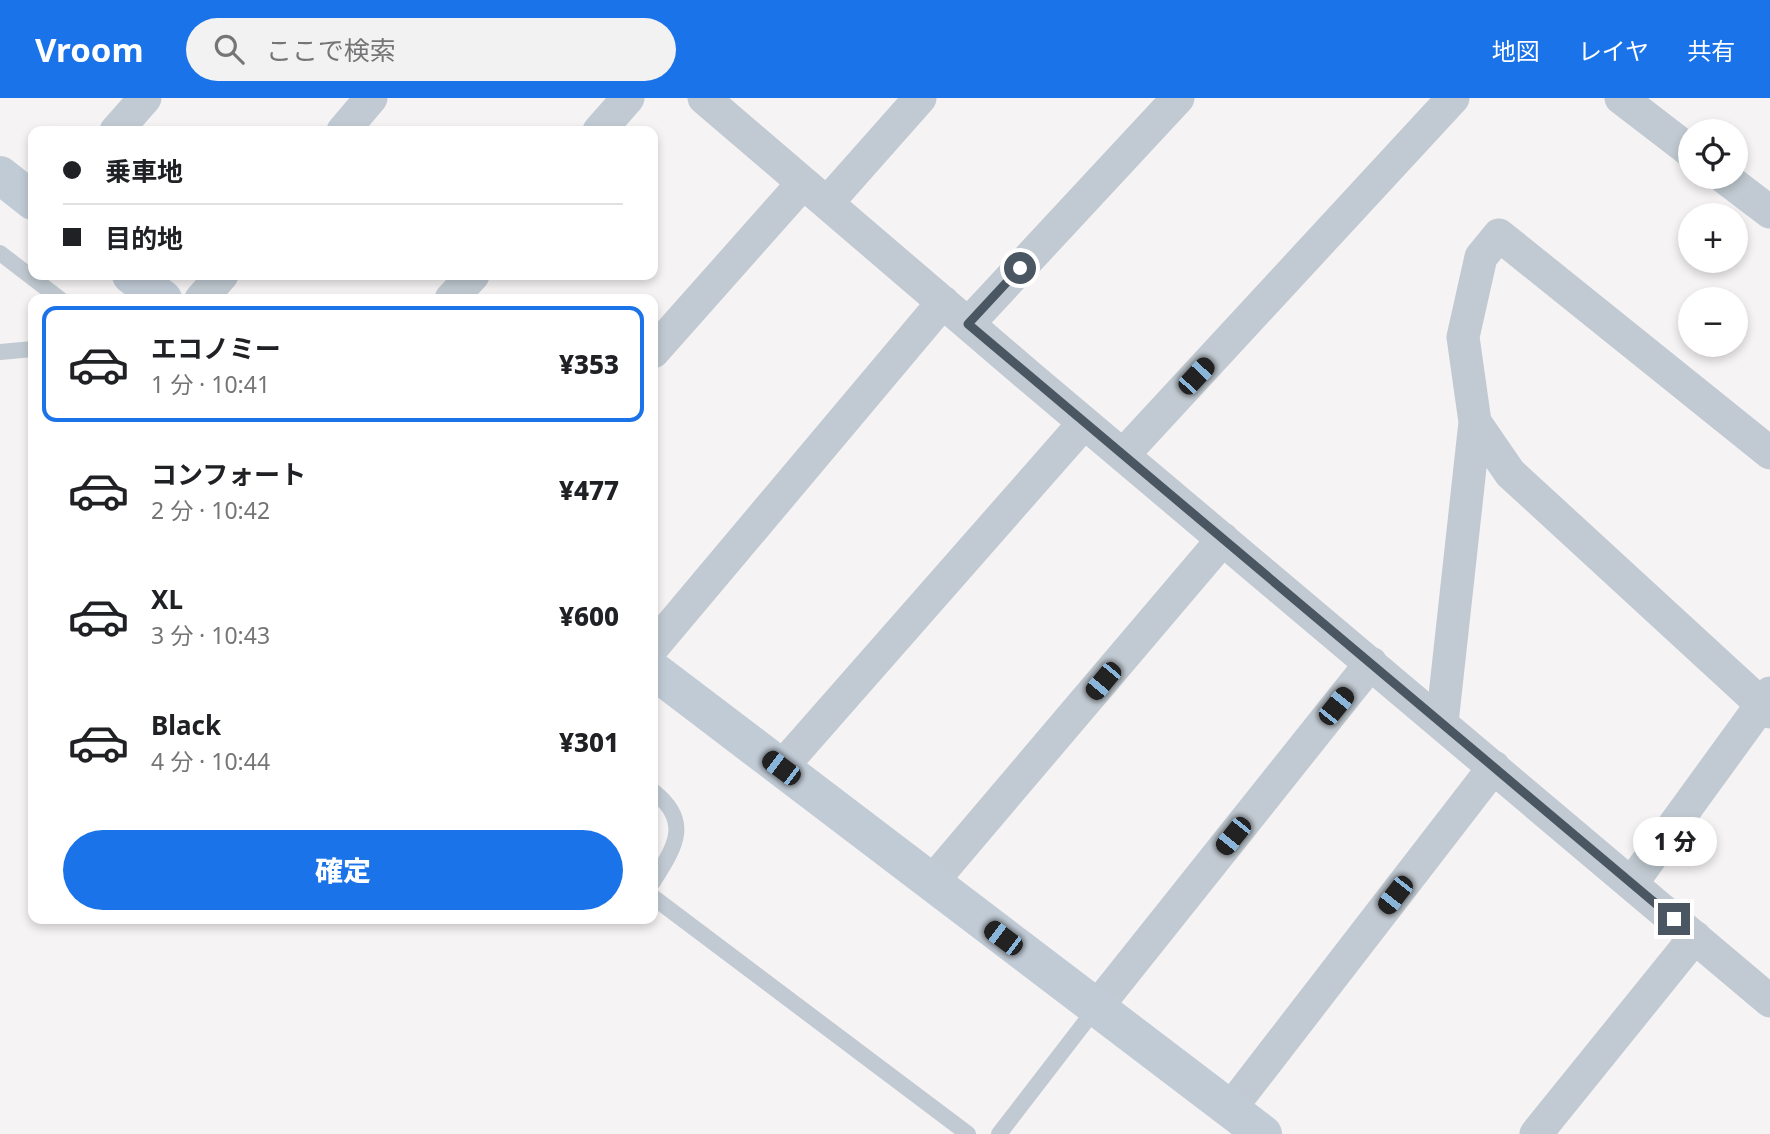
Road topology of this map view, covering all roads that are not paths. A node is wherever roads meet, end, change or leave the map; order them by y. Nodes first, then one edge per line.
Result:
1 (145, 98) edge
2 (371, 98) edge
3 (628, 98) edge
4 (920, 98) edge
5 (1178, 98) edge
6 (1453, 98) edge
7 (1621, 98) edge
8 (717, 102) edge
9 (120, 126) edge
10 (347, 126) edge
11 (603, 126) edge
12 (1678, 142) edge
13 (0, 175) edge
14 (1740, 189) edge
15 (815, 193) junction
16 (28, 197) edge
17 (1770, 212) edge
18 (0, 253) edge
19 (28, 274) edge
20 (35, 280) edge
21 (138, 280) edge
22 (218, 280) edge
23 (469, 280) edge
24 (53, 294) edge
25 (156, 294) edge
26 (205, 294) edge
27 (456, 294) edge
28 (943, 302) junction
29 (968, 324) junction
30 (658, 347) edge
31 (28, 349) edge
32 (0, 352) edge
33 (1084, 422) junction
34 (1475, 422) junction
35 (1770, 453) edge
36 (1123, 455) junction
37 (1223, 539) junction
38 (658, 641) edge
39 (1371, 663) junction
40 (658, 674) edge
41 (1767, 703) edge
42 (1442, 723) junction
43 (1494, 767) junction
44 (781, 768) junction
45 (658, 795) edge
46 (658, 874) edge
47 (931, 883) junction
48 (1632, 883) junction
49 (658, 901) edge
50 (1695, 937) junction
51 (1770, 1001) edge
52 (1096, 1008) junction
53 (1230, 1109) junction
54 (968, 1134) edge
55 (999, 1134) edge
56 (1263, 1134) edge
57 (1536, 1134) edge

1 - 9 street
2 - 10 street
3 - 11 street
4 - 15 street
5 - 29 street
6 - 36 street
7 - 12 street
8 - 15 street
13 - 16 street
14 - 17 street
15 - 28 street
15 - 30 street
18 - 19 lane
20 - 24 lane
21 - 25 street
22 - 26 street
23 - 27 street
28 - 29 street
28 - 38 street
29 - 33 street
31 - 32 lane
33 - 36 street
33 - 44 street
34 - 35 street
34 - 41 street
34 - 42 street
36 - 37 street
37 - 39 street
37 - 47 street
39 - 42 street
39 - 52 street
40 - 44 street
41 - 48 street
42 - 43 street
43 - 48 street
43 - 53 street
44 - 47 street
45 - 46 lane
47 - 52 street
48 - 50 street
49 - 54 lane
50 - 51 street
50 - 57 street
52 - 53 street
52 - 55 lane
53 - 56 street

